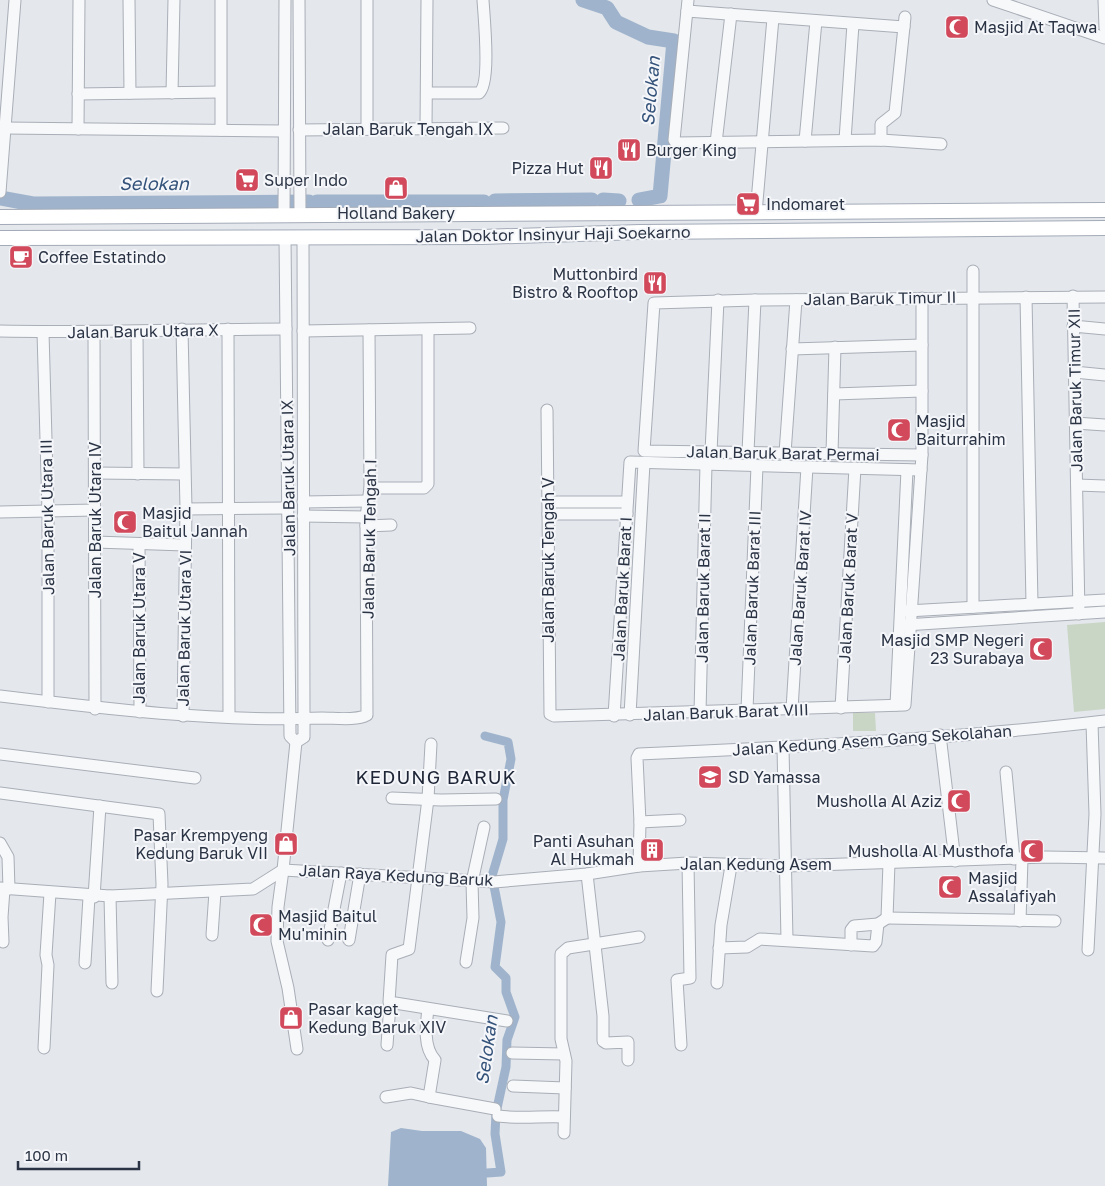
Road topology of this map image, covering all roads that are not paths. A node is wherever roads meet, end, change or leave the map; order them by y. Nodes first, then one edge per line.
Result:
1 (15, 0) edge
2 (79, 0) edge
3 (129, 0) edge
4 (174, 0) edge
5 (221, 0) edge
6 (285, 0) edge
7 (299, 0) edge
8 (367, 0) edge
9 (427, 0) edge
10 (483, 0) edge
11 (993, 0) edge
12 (1104, 0) edge
13 (688, 6) edge
14 (731, 14) junction
15 (1105, 16) edge
16 (773, 18) junction
17 (816, 21) junction
18 (853, 24) junction
19 (1105, 28) edge
20 (1105, 38) edge
21 (220, 92) junction
22 (172, 93) junction
23 (427, 93) junction
24 (78, 94) junction
25 (130, 94) junction
26 (5, 128) junction
27 (503, 128) dead end
28 (78, 129) junction
29 (426, 129) junction
30 (220, 130) junction
31 (299, 130) junction
32 (367, 130) junction
33 (284, 131) junction
34 (845, 140) junction
35 (881, 140) junction
36 (805, 141) junction
37 (762, 142) junction
38 (716, 143) junction
39 (941, 144) dead end
40 (0, 192) edge
41 (284, 201) junction
42 (300, 201) junction
43 (1077, 210) junction
44 (1105, 210) edge
45 (756, 213) junction
46 (643, 214) junction
47 (670, 214) junction
48 (0, 217) edge
49 (1105, 228) edge
50 (1078, 229) junction
51 (640, 232) junction
52 (670, 232) junction
53 (285, 237) junction
54 (302, 237) junction
55 (0, 238) edge
56 (973, 271) dead end
57 (1072, 296) junction
58 (973, 297) junction
59 (1026, 297) junction
60 (1105, 297) edge
61 (922, 298) junction
62 (718, 300) junction
63 (755, 300) junction
64 (796, 300) junction
65 (1073, 326) junction
66 (470, 328) dead end
67 (182, 329) junction
68 (228, 329) junction
69 (286, 329) junction
70 (1105, 329) edge
71 (369, 330) junction
72 (428, 330) junction
73 (0, 331) edge
74 (303, 331) junction
75 (43, 332) junction
76 (94, 332) junction
77 (137, 332) junction
78 (922, 345) junction
79 (835, 347) junction
80 (792, 348) junction
81 (1074, 372) junction
82 (1105, 375) edge
83 (922, 390) junction
84 (834, 394) junction
85 (547, 410) dead end
86 (1075, 423) junction
87 (1105, 425) edge
88 (644, 450) joint
89 (711, 452) junction
90 (748, 452) junction
91 (785, 452) junction
92 (832, 453) junction
93 (922, 454) junction
94 (630, 462) joint
95 (644, 463) junction
96 (706, 464) junction
97 (757, 466) junction
98 (807, 467) junction
99 (855, 468) junction
100 (907, 470) junction
101 (921, 470) junction
102 (95, 473) junction
103 (138, 474) junction
104 (184, 474) junction
105 (1077, 485) junction
106 (1105, 486) edge
107 (370, 488) junction
108 (288, 489) junction
109 (303, 490) junction
110 (367, 501) junction
111 (303, 502) junction
112 (548, 502) junction
113 (627, 502) junction
114 (288, 508) junction
115 (186, 509) junction
116 (95, 510) junction
117 (229, 510) junction
118 (0, 512) edge
119 (48, 512) junction
120 (548, 514) junction
121 (627, 514) junction
122 (304, 521) junction
123 (366, 521) junction
124 (391, 525) dead end
125 (288, 527) junction
126 (96, 542) junction
127 (139, 544) junction
128 (186, 545) junction
129 (1105, 600) edge
130 (1079, 601) junction
131 (1032, 604) junction
132 (973, 607) junction
133 (912, 610) junction
134 (900, 611) junction
135 (1105, 612) edge
136 (1079, 614) junction
137 (912, 624) junction
138 (899, 625) junction
139 (0, 696) edge
140 (48, 702) junction
141 (901, 705) junction
142 (840, 708) junction
143 (95, 709) junction
144 (792, 709) junction
145 (549, 710) joint
146 (747, 710) junction
147 (140, 712) junction
148 (700, 713) junction
149 (630, 715) junction
150 (183, 716) junction
151 (229, 716) junction
152 (614, 716) junction
153 (290, 719) junction
154 (304, 719) junction
155 (1105, 721) edge
156 (1092, 722) junction
157 (940, 735) junction
158 (296, 742) junction
159 (431, 744) dead end
160 (783, 747) junction
161 (0, 754) edge
162 (1006, 772) dead end
163 (195, 778) dead end
164 (0, 793) edge
165 (392, 798) dead end
166 (428, 799) junction
167 (496, 799) dead end
168 (100, 806) junction
169 (680, 820) dead end
170 (640, 822) junction
171 (484, 827) dead end
172 (0, 842) edge
173 (1099, 858) edge
174 (1018, 859) junction
175 (955, 862) junction
176 (688, 863) junction
177 (889, 863) junction
178 (639, 866) junction
179 (731, 866) junction
180 (787, 866) junction
181 (283, 870) junction
182 (341, 873) junction
183 (360, 874) junction
184 (588, 874) junction
185 (418, 878) junction
186 (472, 882) junction
187 (4, 889) edge
188 (215, 892) junction
189 (161, 893) junction
190 (50, 894) junction
191 (110, 896) junction
192 (92, 897) junction
193 (883, 921) junction
194 (1020, 921) junction
195 (1055, 921) dead end
196 (212, 935) dead end
197 (640, 937) dead end
198 (328, 940) dead end
199 (349, 940) dead end
200 (787, 940) junction
201 (3, 942) dead end
202 (593, 944) junction
203 (851, 945) junction
204 (720, 948) junction
205 (1088, 950) dead end
206 (466, 962) dead end
207 (85, 963) dead end
208 (112, 982) dead end
209 (717, 983) dead end
210 (157, 991) dead end
211 (390, 1004) junction
212 (428, 1009) junction
213 (507, 1021) dead end
214 (387, 1044) dead end
215 (681, 1045) dead end
216 (44, 1048) dead end
217 (297, 1049) dead end
218 (512, 1053) dead end
219 (564, 1054) junction
220 (628, 1060) dead end
221 (513, 1086) dead end
222 (565, 1088) junction
223 (429, 1096) junction
224 (386, 1097) dead end
225 (564, 1117) junction
226 (564, 1134) dead end

1 - 26 street
2 - 24 street
3 - 25 street
4 - 22 street
5 - 21 street
6 - 33 street
7 - 31 street
8 - 32 street
9 - 23 street
10 - 23 street
11 - 20 street
12 - 15 street
13 - 14 street
13 - 38 street
14 - 16 street
14 - 38 street
15 - 19 street
16 - 17 street
16 - 37 street
17 - 18 street
17 - 36 street
18 - 34 street
18 - 35 street
21 - 22 street
21 - 30 street
22 - 25 street
23 - 29 street
24 - 25 street
24 - 28 street
26 - 28 street
26 - 40 street
27 - 29 street, Jalan Baruk Tengah IX
28 - 30 street
29 - 32 street, Jalan Baruk Tengah IX
30 - 33 street
31 - 32 street, Jalan Baruk Tengah IX
31 - 42 street
33 - 41 street
34 - 35 street
34 - 36 street
35 - 39 street
36 - 37 street
37 - 38 street
37 - 45 street
41 - 42 main road, Jalan Doktor Insinyur Haji Soekarno
41 - 42 street
41 - 48 main road, Jalan Doktor Insinyur Haji Soekarno
42 - 46 main road, Jalan Doktor Insinyur Haji Soekarno
43 - 44 main road, Jalan Doktor Insinyur Haji Soekarno
43 - 45 main road, Jalan Doktor Insinyur Haji Soekarno
43 - 50 main road
44 - 49 main road
45 - 47 main road, Jalan Doktor Insinyur Haji Soekarno
46 - 47 main road, Jalan Doktor Insinyur Haji Soekarno
46 - 51 main road
47 - 52 main road
49 - 50 main road, Jalan Doktor Insinyur Haji Soekarno
50 - 52 main road, Jalan Doktor Insinyur Haji Soekarno
51 - 52 main road, Jalan Doktor Insinyur Haji Soekarno
51 - 54 main road, Jalan Doktor Insinyur Haji Soekarno
53 - 54 main road, Jalan Doktor Insinyur Haji Soekarno
53 - 55 main road, Jalan Doktor Insinyur Haji Soekarno
53 - 69 street, Jalan Baruk Utara IX
54 - 74 street, Jalan Baruk Utara IX
56 - 58 street
57 - 59 street, Jalan Baruk Timur II
57 - 60 street, Jalan Baruk Timur II
57 - 65 street, Jalan Baruk Timur XII
58 - 59 street, Jalan Baruk Timur II
58 - 61 street, Jalan Baruk Timur II
58 - 132 street
59 - 131 street
61 - 64 street, Jalan Baruk Timur II
61 - 78 street
62 - 63 street, Jalan Baruk Timur II
62 - 88 street, Jalan Baruk Timur II
62 - 89 street
63 - 64 street, Jalan Baruk Timur II
63 - 90 street
64 - 80 street
65 - 70 street
65 - 81 street, Jalan Baruk Timur XII
66 - 72 street
67 - 68 street, Jalan Baruk Utara X
67 - 77 street, Jalan Baruk Utara X
67 - 104 street, Jalan Baruk Utara VI
68 - 69 street, Jalan Baruk Utara X
68 - 117 street
69 - 108 street, Jalan Baruk Utara IX
71 - 72 street
71 - 74 street
71 - 107 street, Jalan Baruk Tengah I
72 - 107 street
73 - 75 street, Jalan Baruk Utara X
74 - 109 street, Jalan Baruk Utara IX
75 - 76 street, Jalan Baruk Utara X
75 - 119 street, Jalan Baruk Utara III
76 - 77 street, Jalan Baruk Utara X
76 - 102 street, Jalan Baruk Utara IV
77 - 103 street
78 - 79 street
78 - 83 street
79 - 80 street
79 - 84 street
80 - 91 street
81 - 82 street
81 - 86 street, Jalan Baruk Timur XII
83 - 84 street
83 - 93 street
84 - 92 street
85 - 112 street, Jalan Baruk Tengah V
86 - 87 street
86 - 105 street, Jalan Baruk Timur XII
88 - 89 street, Jalan Baruk Barat Permai
89 - 90 street, Jalan Baruk Barat Permai
90 - 91 street, Jalan Baruk Barat Permai
91 - 92 street, Jalan Baruk Barat Permai
92 - 93 street, Jalan Baruk Barat Permai
93 - 101 street
94 - 95 street, Jalan Baruk Barat Permai
94 - 113 street, Jalan Baruk Barat I
95 - 96 street, Jalan Baruk Barat Permai
95 - 149 street, Jalan Baruk Barat I
96 - 97 street, Jalan Baruk Barat Permai
96 - 148 street, Jalan Baruk Barat II
97 - 98 street, Jalan Baruk Barat Permai
97 - 146 street, Jalan Baruk Barat III
98 - 99 street, Jalan Baruk Barat Permai
98 - 144 street, Jalan Baruk Barat IV
99 - 100 street, Jalan Baruk Barat Permai
99 - 142 street, Jalan Baruk Barat V
100 - 101 street, Jalan Baruk Barat Permai
100 - 134 street
101 - 133 street
102 - 103 street
102 - 116 street, Jalan Baruk Utara IV
103 - 104 street
104 - 115 street, Jalan Baruk Utara VI
105 - 106 street
105 - 130 street, Jalan Baruk Timur XII
107 - 110 street, Jalan Baruk Tengah I
108 - 109 street
108 - 114 street, Jalan Baruk Utara IX
109 - 111 street, Jalan Baruk Utara IX
110 - 111 street
110 - 123 street, Jalan Baruk Tengah I
111 - 122 street, Jalan Baruk Utara IX
112 - 113 street
112 - 120 street, Jalan Baruk Tengah V
113 - 121 street, Jalan Baruk Barat I
114 - 117 street
114 - 125 street, Jalan Baruk Utara IX
115 - 117 street
115 - 128 street, Jalan Baruk Utara VI
116 - 119 street
116 - 126 street, Jalan Baruk Utara IV
117 - 151 street
118 - 119 street
119 - 140 street, Jalan Baruk Utara III
120 - 121 street
120 - 145 street, Jalan Baruk Tengah V
121 - 152 street, Jalan Baruk Barat I
122 - 123 street
122 - 125 street
122 - 154 street, Jalan Baruk Utara IX
123 - 124 street
123 - 154 street, Jalan Baruk Tengah I
125 - 153 street, Jalan Baruk Utara IX
126 - 127 street
126 - 143 street, Jalan Baruk Utara IV
127 - 128 street
127 - 147 street, Jalan Baruk Utara V
128 - 150 street, Jalan Baruk Utara VI
129 - 130 street
130 - 131 street
130 - 136 street, Jalan Baruk Timur XII
131 - 132 street
132 - 133 street
133 - 134 street
133 - 137 street
134 - 138 street
135 - 136 street
136 - 137 street
137 - 138 street
137 - 141 street
138 - 141 street
139 - 140 street
140 - 143 street
141 - 142 street, Jalan Baruk Barat VIII
142 - 144 street, Jalan Baruk Barat VIII
143 - 147 street
144 - 146 street, Jalan Baruk Barat VIII
145 - 152 street, Jalan Baruk Barat VIII
146 - 148 street, Jalan Baruk Barat VIII
147 - 150 street
148 - 149 street, Jalan Baruk Barat VIII
149 - 152 street, Jalan Baruk Barat VIII
150 - 151 street
151 - 153 street
153 - 154 street
153 - 158 street, Jalan Baruk Utara IX
154 - 158 street, Jalan Baruk Utara IX
155 - 156 street, Jalan Kedung Asem Gang Sekolahan
156 - 157 street, Jalan Kedung Asem Gang Sekolahan
156 - 173 street
157 - 160 street, Jalan Kedung Asem Gang Sekolahan
157 - 175 street
158 - 181 street
159 - 166 street
160 - 170 street, Jalan Kedung Asem Gang Sekolahan
160 - 180 street
161 - 163 street
162 - 174 street
164 - 168 street
165 - 166 street
166 - 167 street
166 - 185 street
168 - 189 street
168 - 192 street
169 - 170 street
170 - 178 street
171 - 186 street
172 - 187 street
173 - 174 street, Jalan Kedung Asem
173 - 205 street
174 - 175 street, Jalan Kedung Asem
174 - 194 street
175 - 177 street, Jalan Kedung Asem
176 - 178 street, Jalan Kedung Asem
176 - 179 street, Jalan Kedung Asem
176 - 215 street
177 - 180 street, Jalan Kedung Asem
177 - 193 street
178 - 184 street, Jalan Kedung Asem
179 - 180 street, Jalan Kedung Asem
179 - 204 street
180 - 200 street
181 - 182 street, Jalan Raya Kedung Baruk
181 - 188 street, Jalan Raya Kedung Baruk
181 - 217 street
182 - 183 street, Jalan Raya Kedung Baruk
182 - 198 street
183 - 185 street, Jalan Raya Kedung Baruk
183 - 199 street
184 - 186 street, Jalan Raya Kedung Baruk
184 - 202 street
185 - 186 street, Jalan Raya Kedung Baruk
185 - 211 street
186 - 206 street
187 - 190 street, Jalan Raya Kedung Baruk
187 - 201 street
188 - 189 street, Jalan Raya Kedung Baruk
188 - 196 street
189 - 191 street, Jalan Raya Kedung Baruk
189 - 210 street
190 - 192 street, Jalan Raya Kedung Baruk
190 - 216 street
191 - 192 street, Jalan Raya Kedung Baruk
191 - 208 street
192 - 207 street
193 - 194 street
193 - 203 street
193 - 203 street
194 - 195 street
197 - 202 street
200 - 203 street
200 - 204 street
202 - 219 street
202 - 220 street
204 - 209 street
211 - 212 street
211 - 214 street
212 - 213 street
212 - 223 street
218 - 219 street
219 - 222 street
221 - 222 street
222 - 225 street
223 - 224 street
223 - 225 street
225 - 226 street

